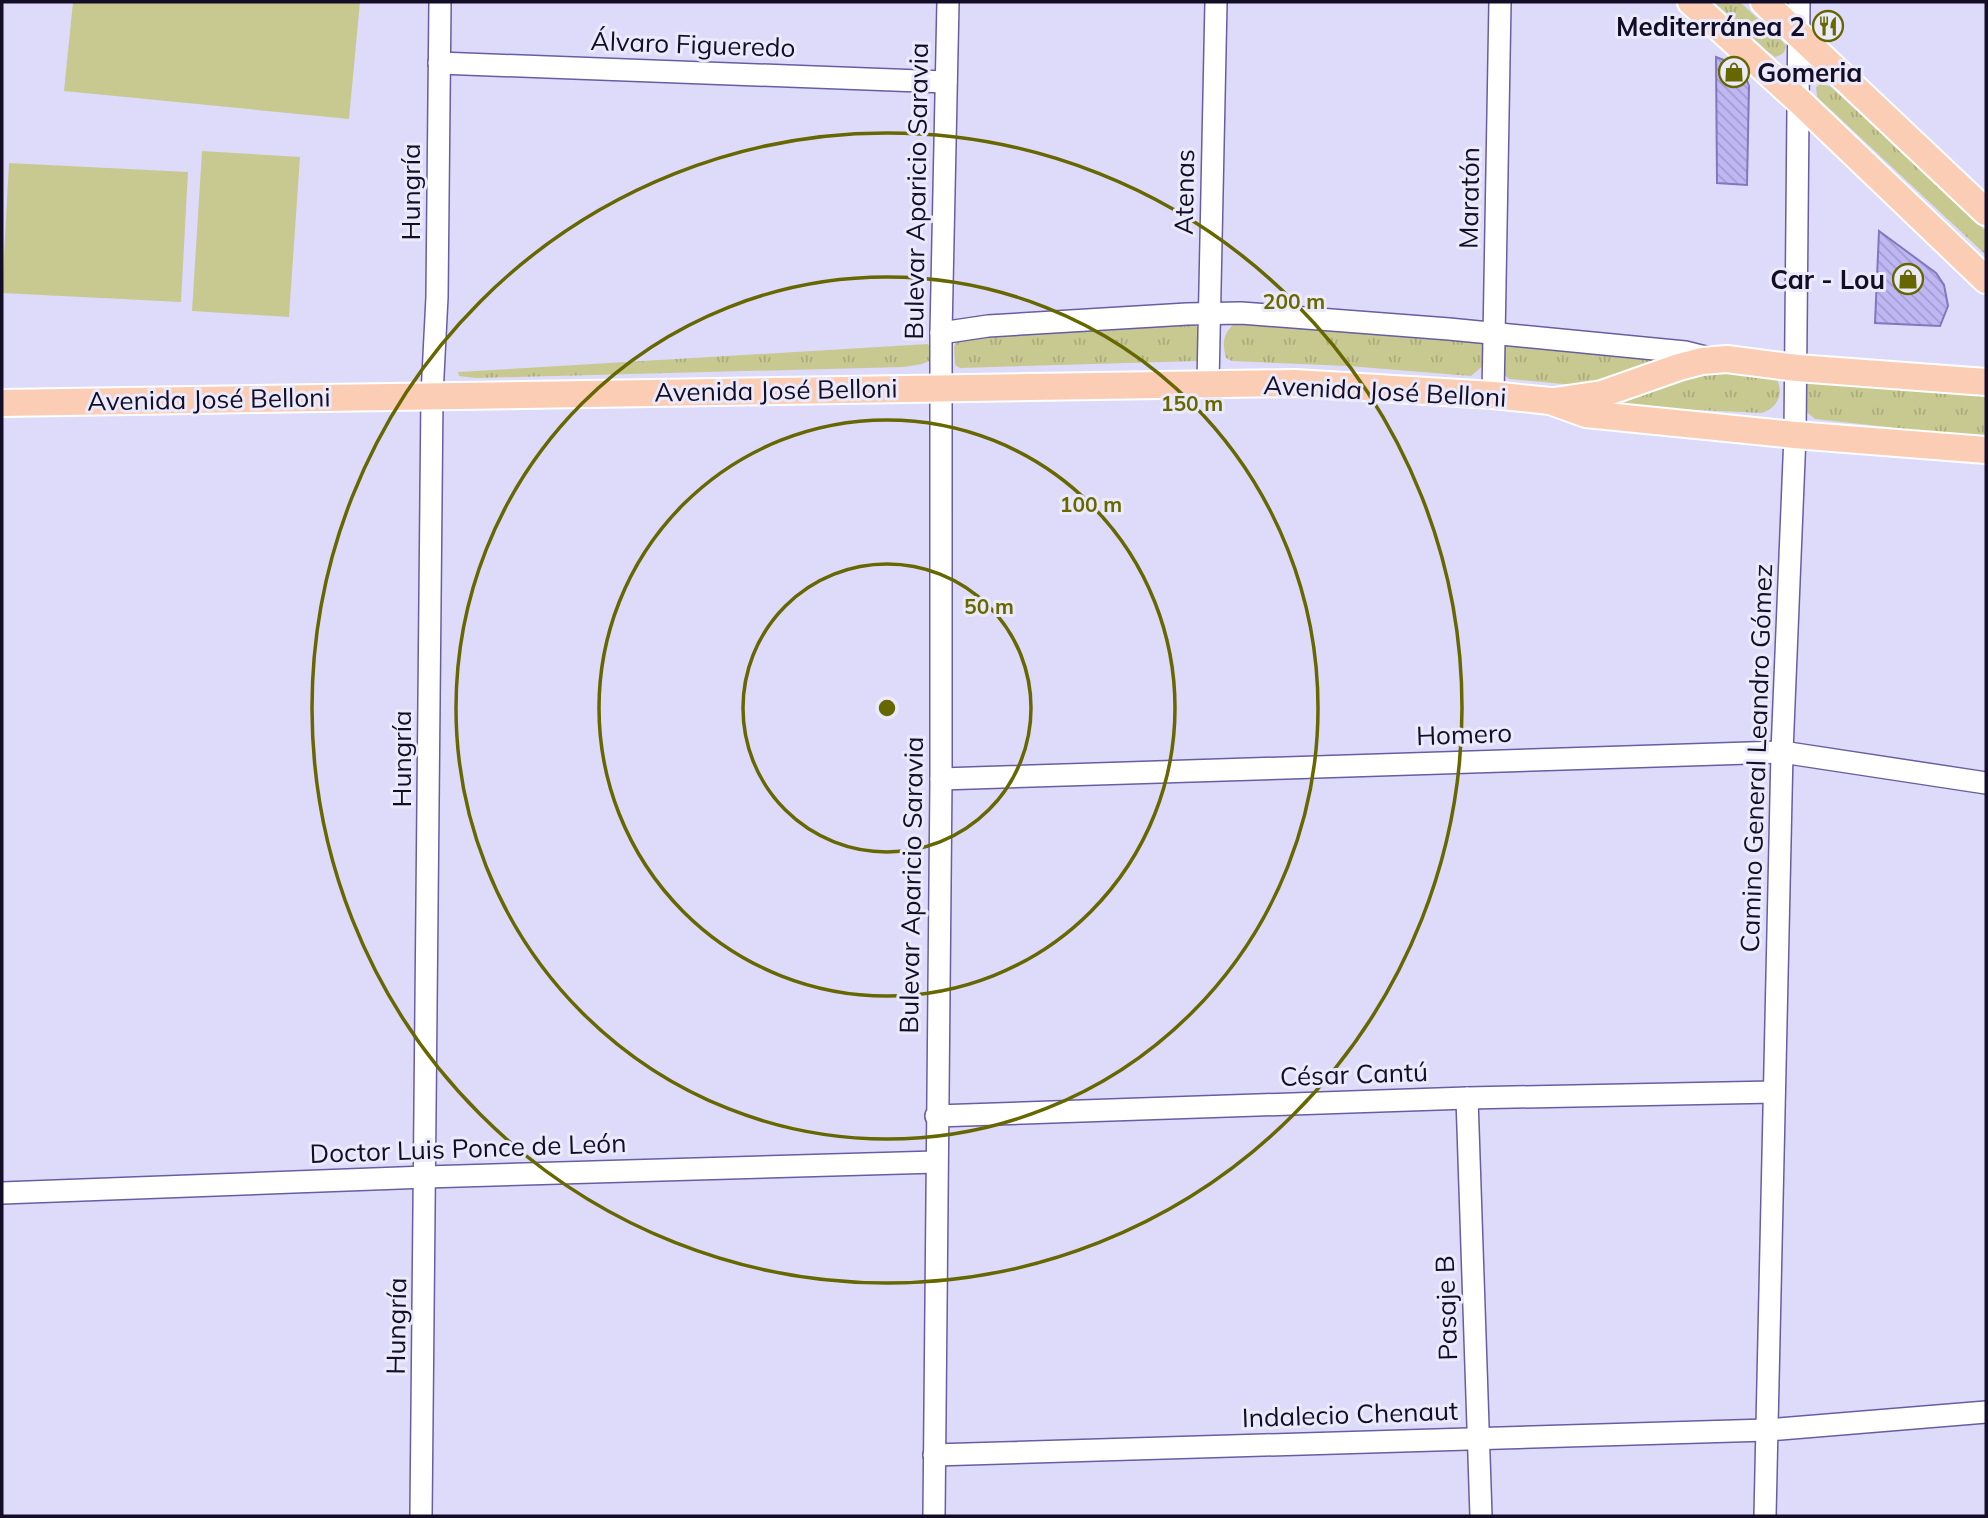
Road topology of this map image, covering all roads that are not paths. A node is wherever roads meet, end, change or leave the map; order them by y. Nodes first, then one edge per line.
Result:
1 (440, 2) edge
2 (948, 2) edge
3 (1216, 2) edge
4 (1500, 2) edge
5 (1691, 2) edge
6 (1764, 2) edge
7 (1799, 2) edge
8 (1798, 33) junction
9 (439, 63) junction
10 (946, 82) junction
11 (1799, 101) junction
12 (1986, 212) edge
13 (1986, 280) edge
14 (1209, 314) junction
15 (941, 333) junction
16 (1495, 334) junction
17 (1719, 360) junction
18 (1797, 368) junction
19 (1986, 382) edge
20 (1208, 383) junction
21 (941, 387) junction
22 (432, 395) junction
23 (1493, 395) junction
24 (1550, 401) junction
25 (2, 403) edge
26 (1796, 435) junction
27 (1986, 450) edge
28 (1782, 752) junction
29 (941, 779) junction
30 (1986, 783) edge
31 (1774, 1092) junction
32 (1467, 1098) junction
33 (936, 1116) junction
34 (936, 1162) junction
35 (426, 1177) junction
36 (2, 1193) edge
37 (1986, 1412) edge
38 (1767, 1430) junction
39 (1478, 1438) junction
40 (934, 1455) junction
41 (421, 1516) edge
42 (934, 1516) edge
43 (1481, 1516) edge
44 (1765, 1516) edge

1 - 9 street, Hungría
2 - 10 street, Bulevar Aparicio Saravia
3 - 14 street, Atenas
4 - 16 street, Maratón
5 - 11 main road
6 - 8 main road
7 - 8 street, Camino General Leandro Gómez
8 - 11 street, Camino General Leandro Gómez
8 - 12 main road
9 - 10 street, Álvaro Figueredo
9 - 22 street, Hungría
10 - 15 street, Bulevar Aparicio Saravia
11 - 13 main road
11 - 18 street, Camino General Leandro Gómez
14 - 15 street, Avenida José Belloni
14 - 16 street, Avenida José Belloni
14 - 20 street, Atenas
15 - 21 street, Bulevar Aparicio Saravia
16 - 17 street, Avenida José Belloni
16 - 23 street, Maratón
17 - 18 main road, Avenida José Belloni
17 - 24 main road, Avenida José Belloni
18 - 19 main road, Avenida José Belloni
18 - 26 street, Camino General Leandro Gómez
20 - 21 main road, Avenida José Belloni
20 - 23 main road, Avenida José Belloni
21 - 22 main road, Avenida José Belloni
21 - 29 street, Bulevar Aparicio Saravia
22 - 25 main road, Avenida José Belloni
22 - 35 street, Hungría
23 - 24 main road, Avenida José Belloni
24 - 26 main road, Avenida José Belloni
26 - 27 main road, Avenida José Belloni
26 - 28 street, Camino General Leandro Gómez
28 - 29 street, Homero
28 - 30 street, Homero
28 - 31 street, Camino General Leandro Gómez
29 - 33 street, Bulevar Aparicio Saravia
31 - 32 street, César Cantú
31 - 38 street, Camino General Leandro Gómez
32 - 33 street, César Cantú
32 - 39 street, Pasaje B
33 - 34 street, Bulevar Aparicio Saravia
34 - 35 street, Doctor Luis Ponce de León
34 - 40 street, Bulevar Aparicio Saravia
35 - 36 street, Doctor Luis Ponce de León
35 - 41 street, Hungría
37 - 38 street, Indalecio Chenaut
38 - 39 street, Indalecio Chenaut
38 - 44 street, Camino General Leandro Gómez
39 - 40 street, Indalecio Chenaut
39 - 43 street, Pasaje B
40 - 42 street, Bulevar Aparicio Saravia

